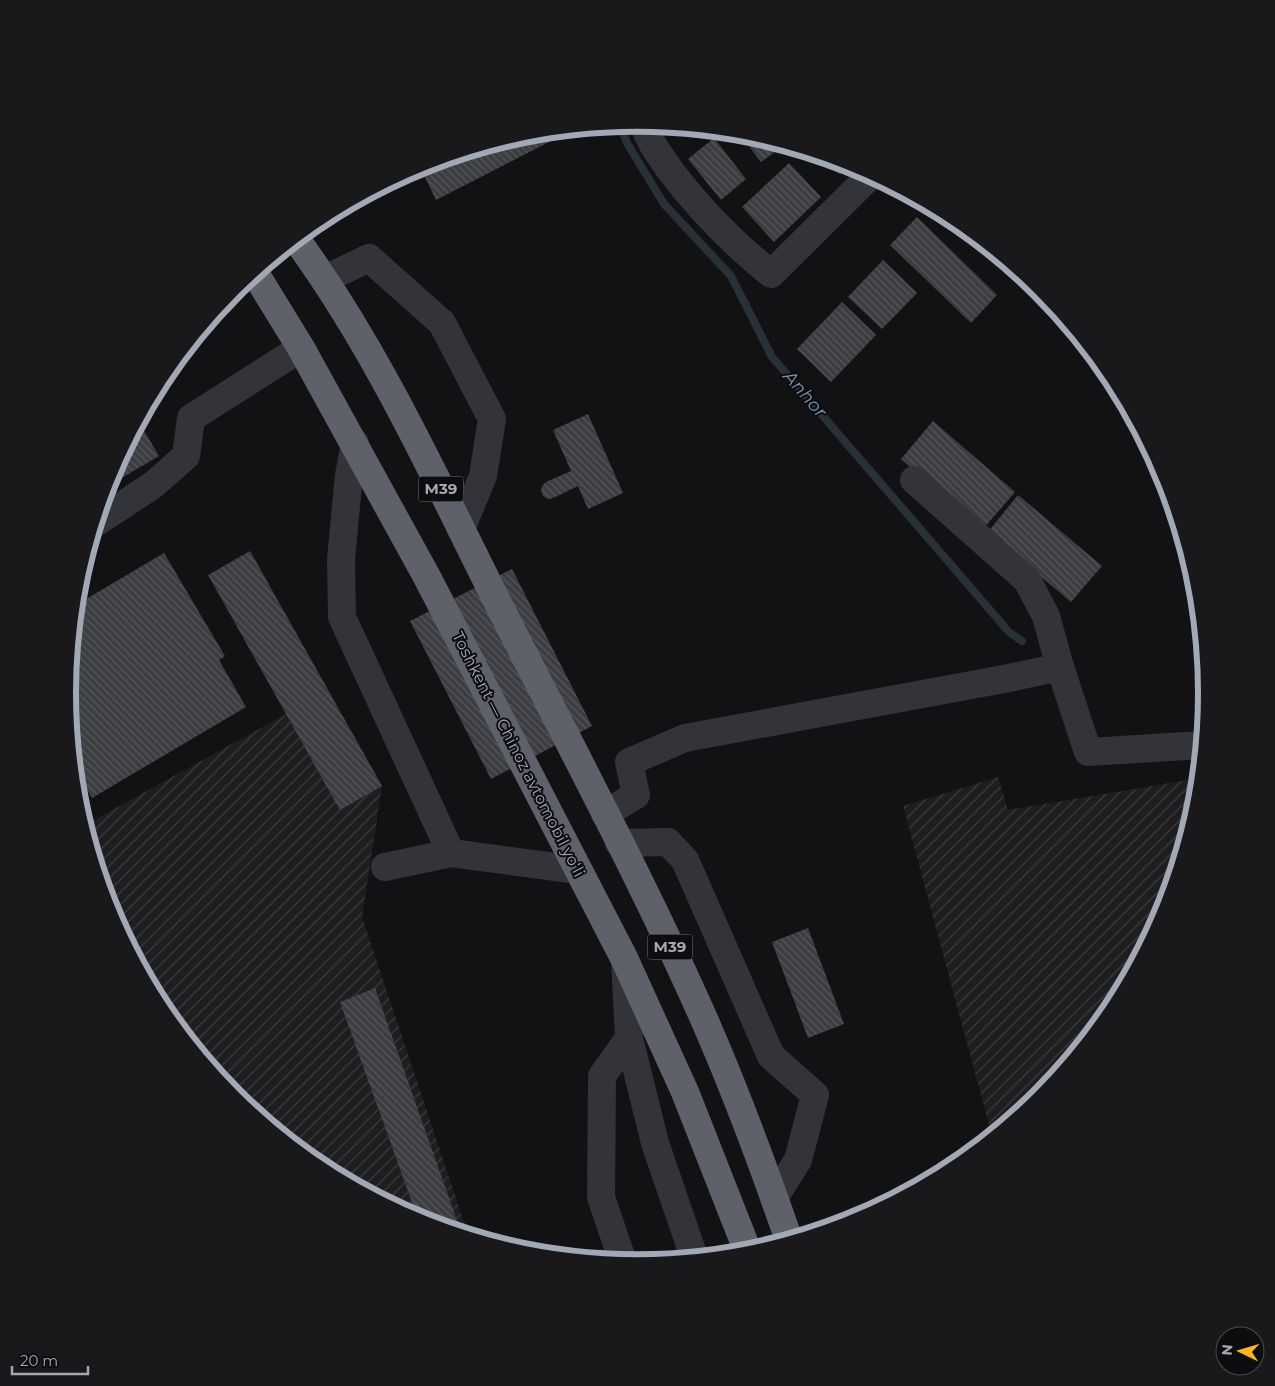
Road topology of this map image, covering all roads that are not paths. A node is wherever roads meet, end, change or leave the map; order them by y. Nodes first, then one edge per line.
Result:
1 (646, 132) edge
2 (865, 180) edge
3 (311, 237) edge
4 (300, 245) edge
5 (259, 279) edge
6 (325, 279) junction
7 (301, 348) junction
8 (355, 443) junction
9 (914, 480) dead end
10 (105, 517) edge
11 (461, 529) junction
12 (1060, 667) junction
13 (1196, 745) edge
14 (605, 814) junction
15 (619, 843) junction
16 (451, 853) junction
17 (385, 867) dead end
18 (578, 870) junction
19 (624, 958) junction
20 (629, 1038) junction
21 (774, 1198) junction
22 (787, 1234) edge
23 (745, 1243) edge
24 (692, 1251) edge
25 (621, 1254) edge

1 - 2 street
3 - 6 highway, M39
4 - 6 highway
5 - 7 highway, Toshkent — Chinoz avtomobil yoʻli / M39
6 - 11 highway, M39
6 - 11 street
7 - 8 highway, Toshkent — Chinoz avtomobil yoʻli / M39
7 - 10 street
8 - 16 street
8 - 18 highway, Toshkent — Chinoz avtomobil yoʻli / M39
9 - 12 street
11 - 14 highway, M39
12 - 13 street
12 - 14 street
14 - 15 highway, M39
15 - 21 highway, M39
15 - 21 street
16 - 17 street
16 - 18 street
18 - 19 highway, Toshkent — Chinoz avtomobil yoʻli / M39
19 - 20 street, M39
19 - 23 highway, Toshkent — Chinoz avtomobil yoʻli / M39
20 - 24 street, M39
20 - 25 street
21 - 22 highway, M39

